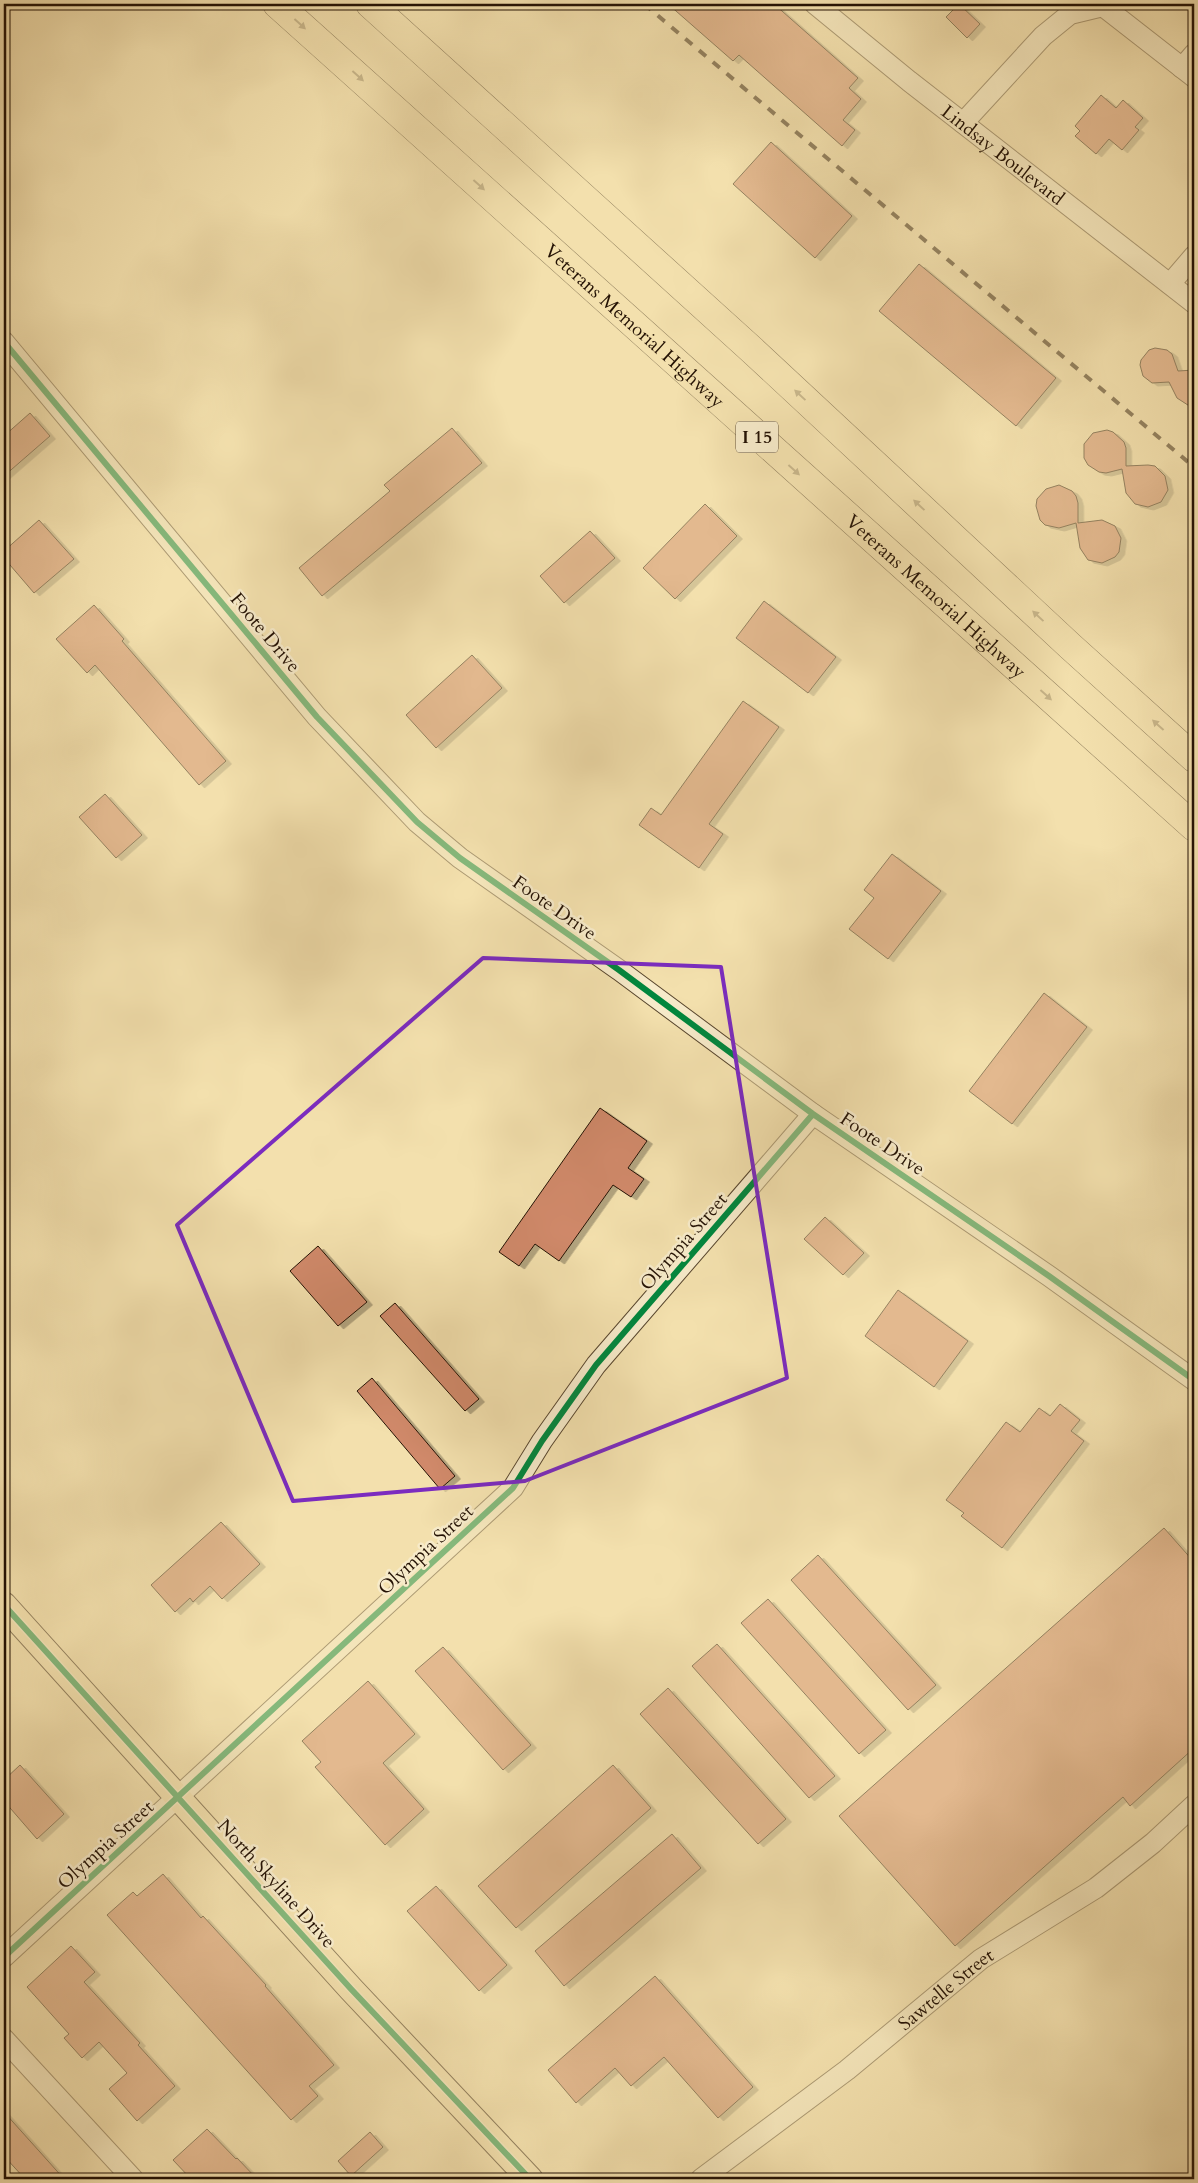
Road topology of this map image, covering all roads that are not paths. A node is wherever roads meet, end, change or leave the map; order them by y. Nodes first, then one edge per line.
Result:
1 (277, 4) edge
2 (370, 4) edge
3 (814, 4) edge
4 (1120, 9) edge
5 (1190, 66) edge
6 (963, 123) junction
7 (1194, 256) edge
8 (1170, 284) junction
9 (1194, 303) edge
10 (4, 342) edge
11 (1194, 758) edge
12 (1194, 827) edge
13 (813, 1114) junction
14 (1194, 1380) edge
15 (4, 1605) edge
16 (179, 1797) junction
17 (1194, 1805) edge
18 (4, 1957) edge
19 (4, 2039) edge
20 (133, 2179) edge
21 (530, 2179) edge
22 (701, 2179) edge

1 -> 12 highway, Veterans Memorial Highway / I 15
11 -> 2 highway
3 - 6 street, Lindsay Boulevard
4 - 5 street
4 - 6 street
6 - 8 street, Lindsay Boulevard
7 - 8 street
8 - 9 street, Lindsay Boulevard
10 - 13 street, Foote Drive
13 - 14 street, Foote Drive
13 - 16 street, Olympia Street
15 - 16 main road, North Skyline Drive
16 - 18 street, Olympia Street
16 - 21 main road, North Skyline Drive
17 - 22 street, Sawtelle Street
19 - 20 street

